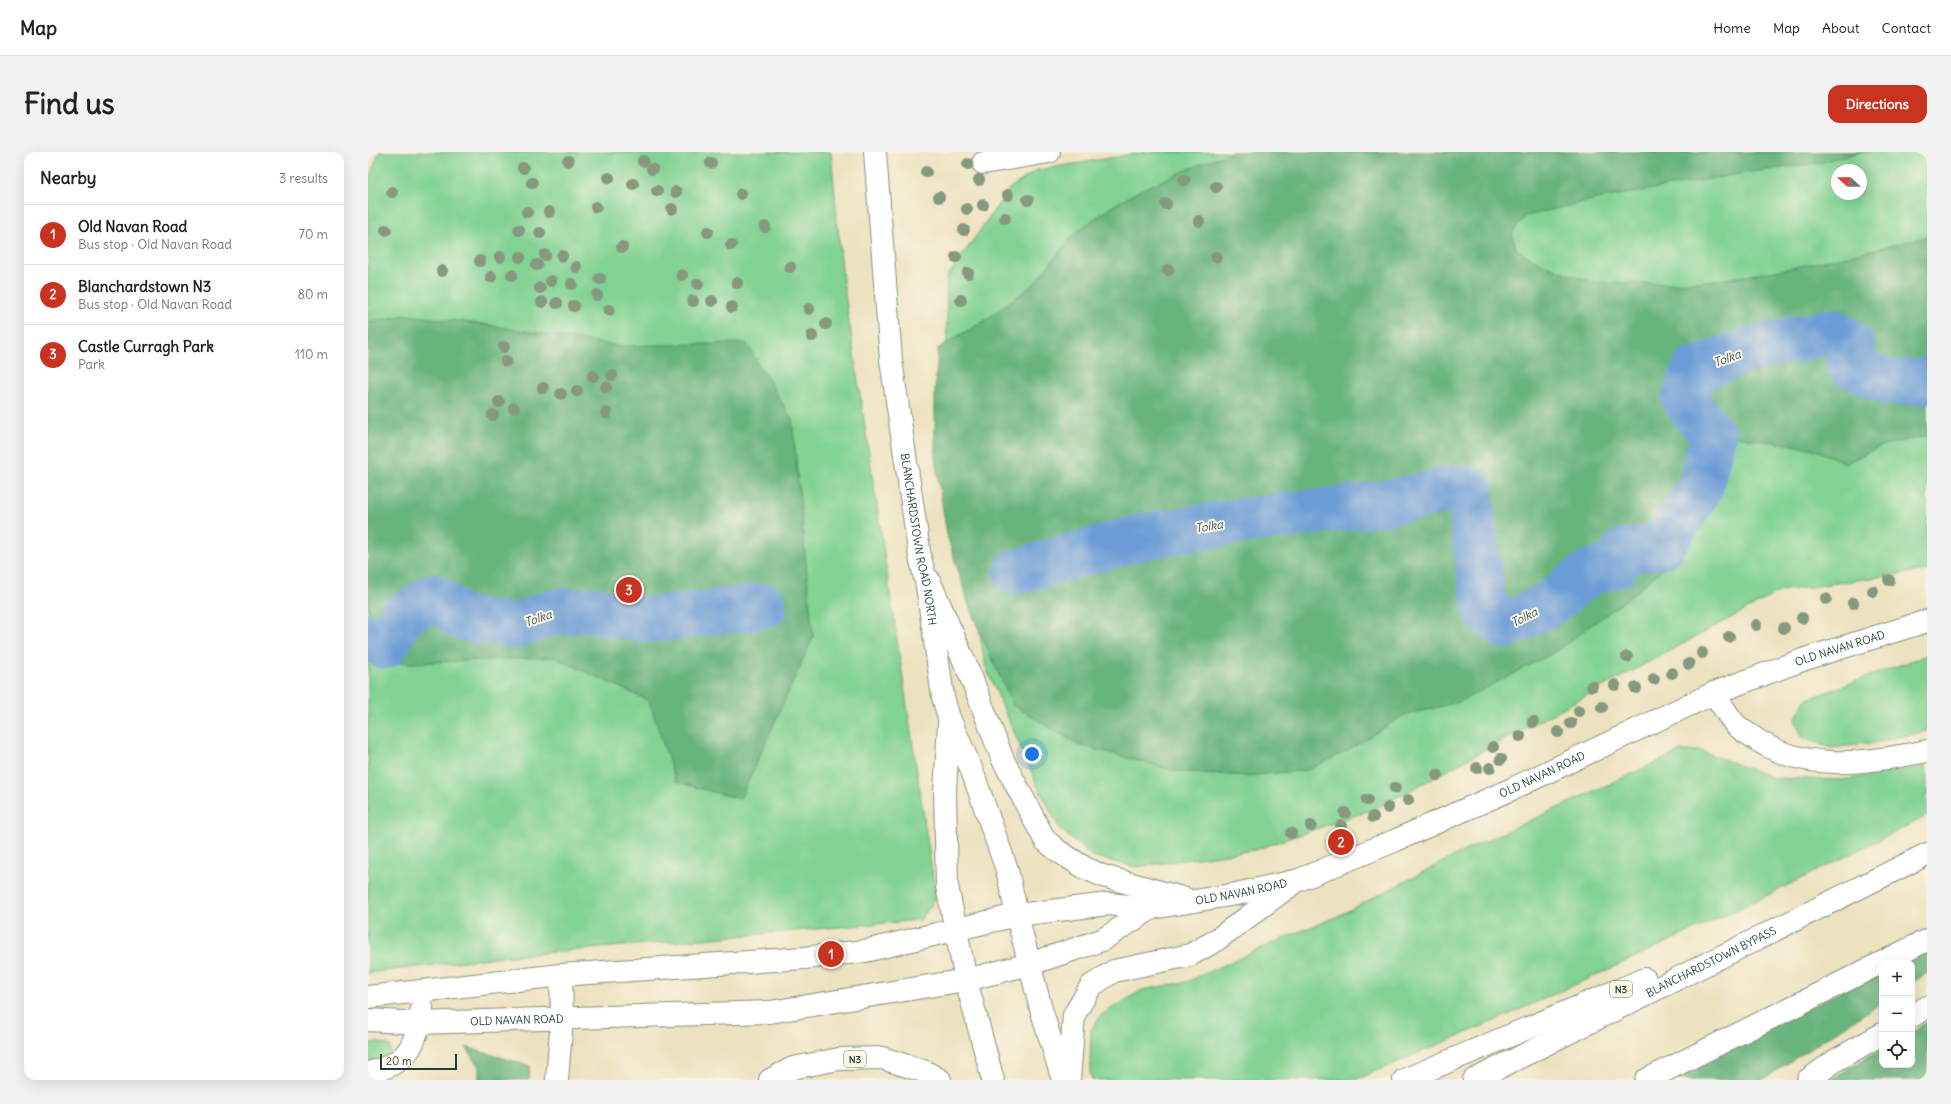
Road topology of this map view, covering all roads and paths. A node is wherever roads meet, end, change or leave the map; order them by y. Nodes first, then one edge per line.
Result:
1 (875, 152) edge
2 (1049, 152) edge
3 (983, 163) dead end
4 (920, 557) junction
5 (1927, 621) edge
6 (1714, 694) junction
7 (949, 718) junction
8 (1927, 751) edge
9 (1927, 854) edge
10 (1299, 880) junction
11 (1838, 898) junction
12 (1194, 902) junction
13 (1152, 908) junction
14 (1016, 915) junction
15 (955, 929) junction
16 (1927, 940) edge
17 (1030, 964) junction
18 (562, 975) junction
19 (966, 980) junction
20 (425, 991) junction
21 (368, 997) edge
22 (1927, 1007) edge
23 (1915, 1014) edge
24 (562, 1018) junction
25 (368, 1020) edge
26 (419, 1022) junction
27 (1879, 1036) edge
28 (368, 1073) edge
29 (557, 1080) edge
30 (770, 1080) edge
31 (940, 1080) edge
32 (993, 1080) edge
33 (1063, 1080) edge
34 (1069, 1080) edge
35 (1404, 1080) edge
36 (1474, 1080) edge
37 (1646, 1080) edge
38 (1808, 1080) edge

1 - 4 main road, BLANCHARDSTOWN ROAD NORTH
2 - 3 main road
4 - 7 main road, BLANCHARDSTOWN ROAD NORTH
4 - 12 main road
5 - 6 main road, OLD NAVAN ROAD
6 - 8 main road
6 - 10 main road, OLD NAVAN ROAD
7 - 14 main road, BLANCHARDSTOWN ROAD NORTH
7 - 15 main road
9 - 11 main road, BLANCHARDSTOWN BYPASS / N3
10 - 12 main road, OLD NAVAN ROAD
10 - 34 main road
11 - 35 main road, N3
11 - 36 main road, BLANCHARDSTOWN BYPASS / N3
12 - 13 main road, OLD NAVAN ROAD
13 - 14 main road, OLD NAVAN ROAD
13 - 17 main road, OLD NAVAN ROAD
14 - 15 main road, OLD NAVAN ROAD
14 - 17 main road, BLANCHARDSTOWN ROAD NORTH
15 - 18 main road, OLD NAVAN ROAD
15 - 19 main road
16 - 37 main road
17 - 19 main road, OLD NAVAN ROAD
17 - 33 main road, BLANCHARDSTOWN ROAD NORTH
18 - 20 main road, OLD NAVAN ROAD
18 - 24 main road
19 - 24 main road, OLD NAVAN ROAD
19 - 32 main road
20 - 21 main road, OLD NAVAN ROAD
20 - 26 main road
22 - 23 main road
24 - 26 main road, OLD NAVAN ROAD
24 - 29 main road
25 - 26 main road, OLD NAVAN ROAD
26 - 28 main road
27 - 38 main road
30 - 31 main road, N3

